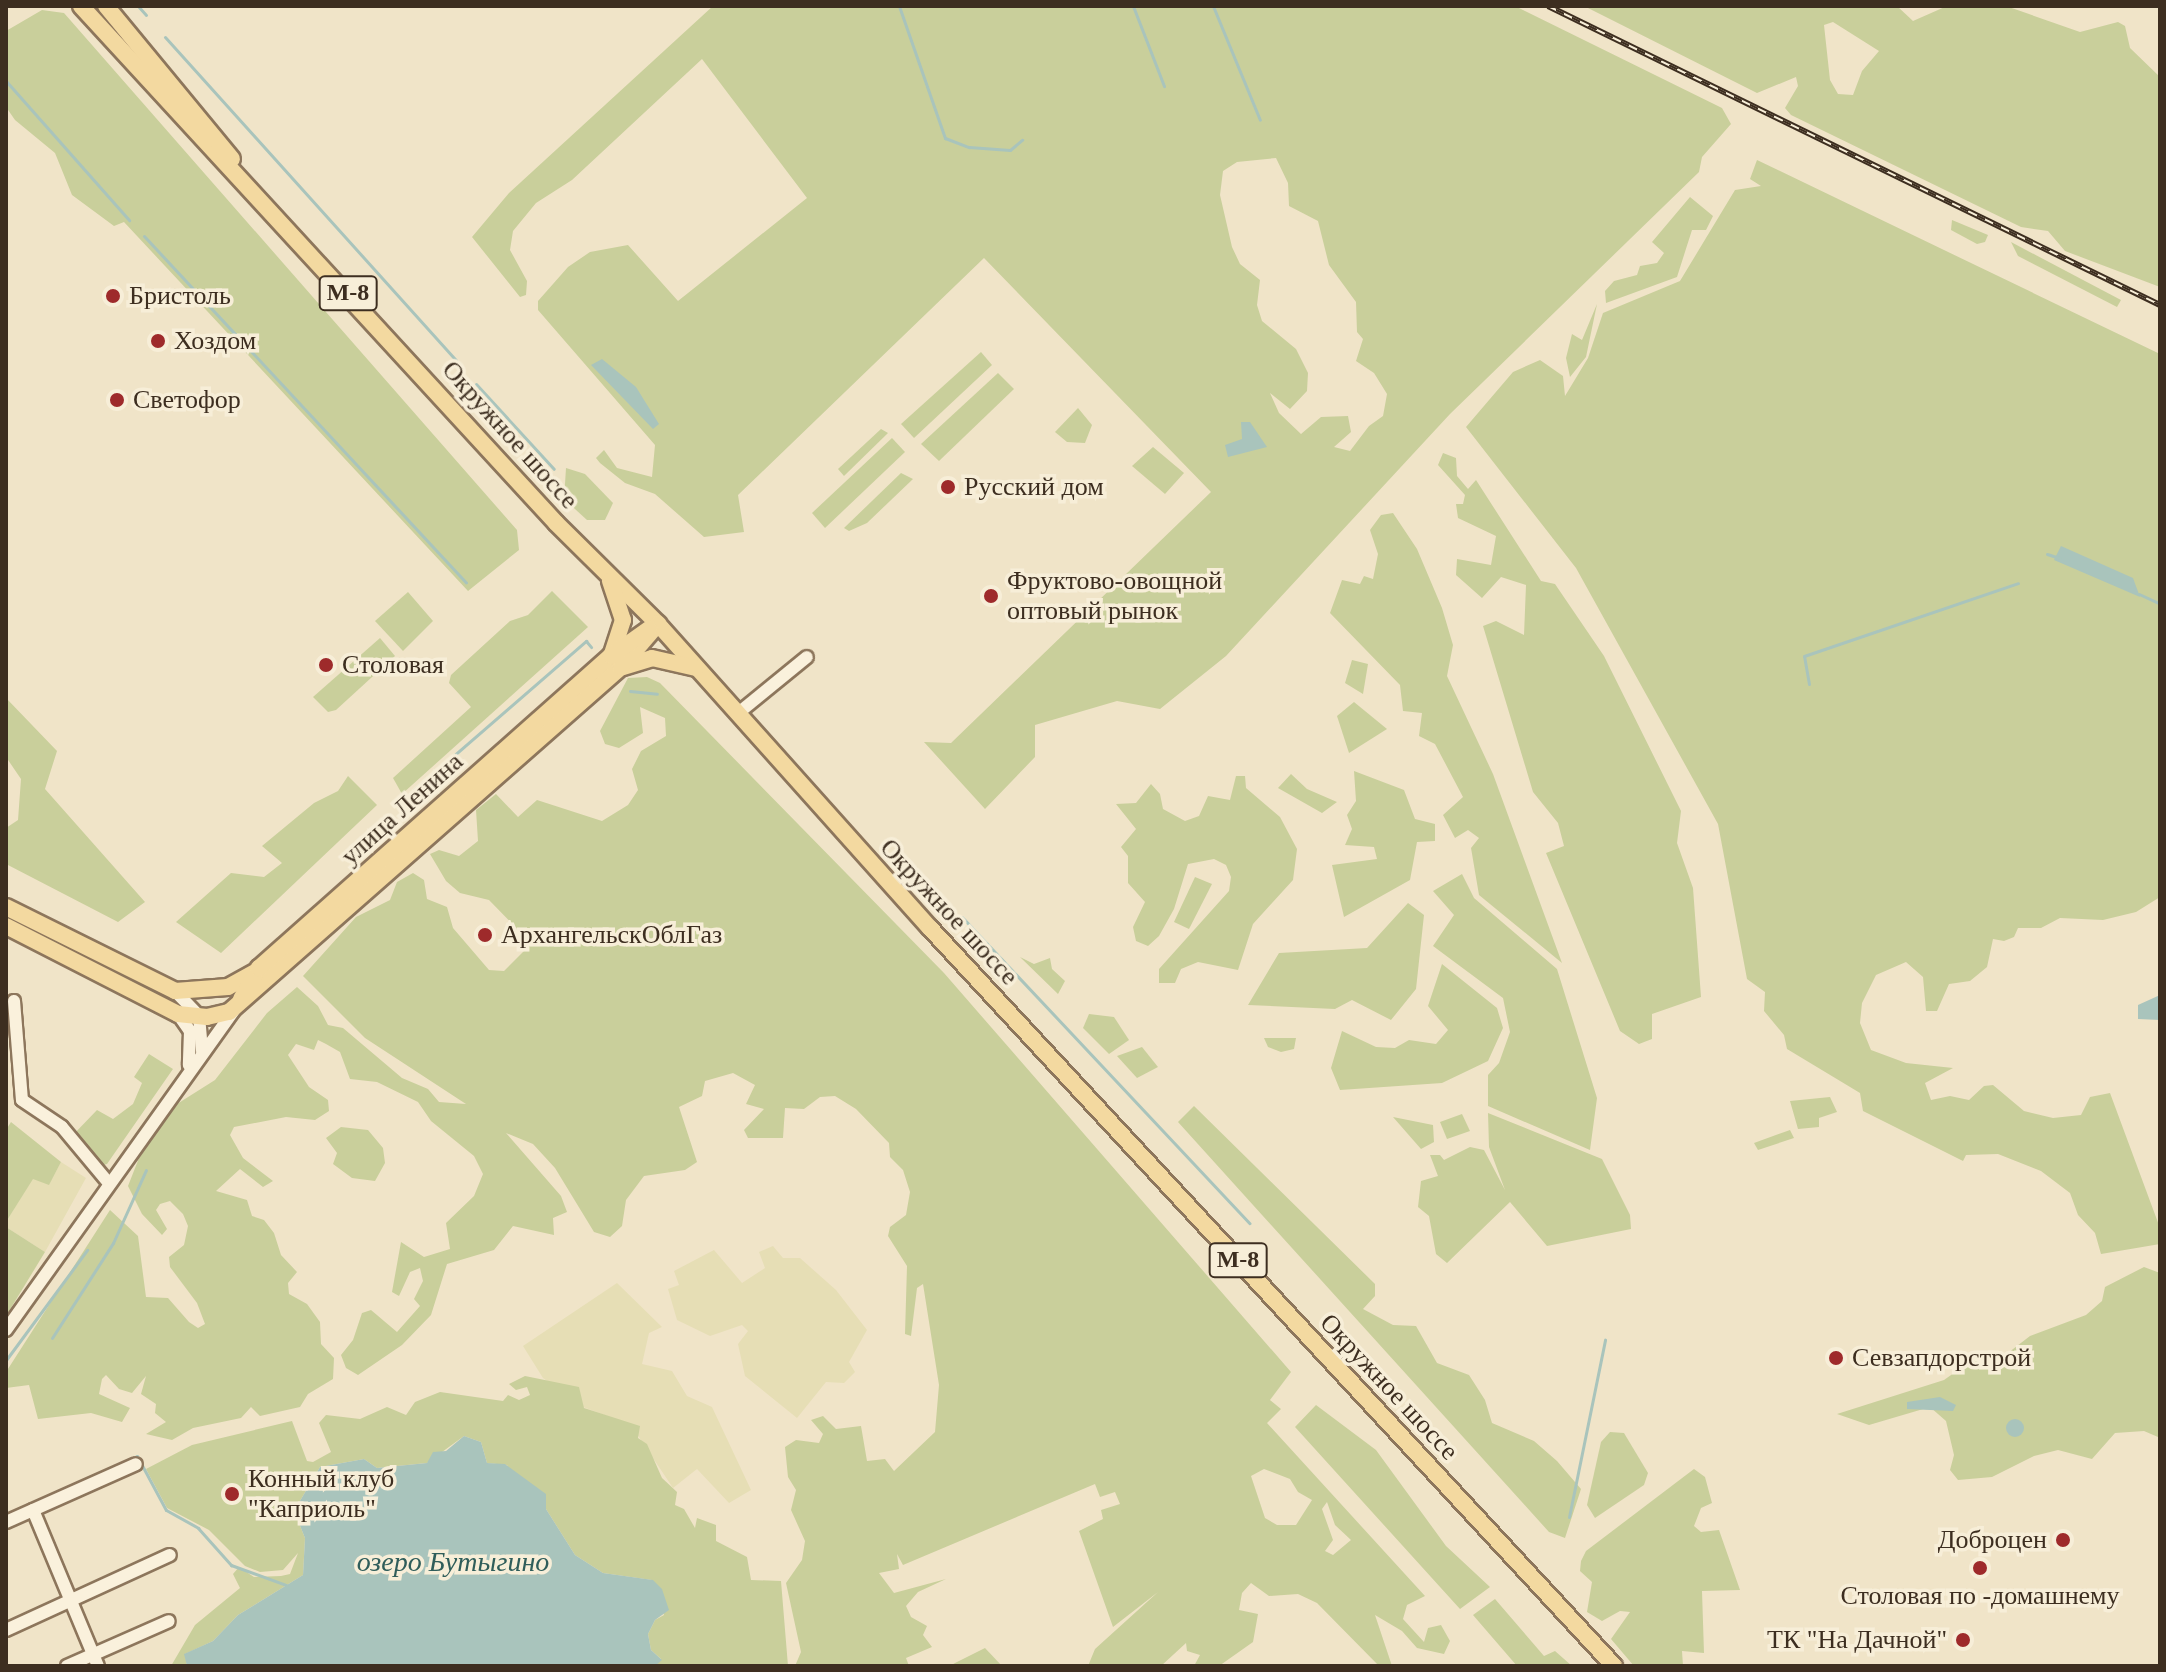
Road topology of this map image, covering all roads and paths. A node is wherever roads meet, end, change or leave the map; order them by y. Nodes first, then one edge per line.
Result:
1 (81, 6) edge
2 (106, 6) edge
3 (251, 187) junction
4 (609, 576) junction
5 (658, 624) junction
6 (807, 657) dead end
7 (616, 662) junction
8 (696, 668) junction
9 (737, 714) junction
10 (411, 843) junction
11 (6, 907) edge
12 (6, 926) edge
13 (259, 968) junction
14 (175, 991) junction
15 (14, 1001) dead end
16 (236, 1007) junction
17 (178, 1014) junction
18 (199, 1016) junction
19 (202, 1052) junction
20 (186, 1072) junction
21 (107, 1181) junction
22 (6, 1330) edge
23 (136, 1464) dead end
24 (33, 1510) junction
25 (6, 1522) edge
26 (170, 1555) dead end
27 (70, 1602) junction
28 (169, 1621) dead end
29 (6, 1630) edge
30 (96, 1660) edge
31 (67, 1666) edge
32 (1614, 1666) edge

1 - 3 main road, Окружное шоссе / М-8
2 - 3 main road, Окружное шоссе / М-8
3 - 4 main road, Окружное шоссе / М-8
4 - 5 main road, Окружное шоссе / М-8
4 - 7 main road
5 - 7 main road, улица Ленина
5 - 8 main road, Окружное шоссе / М-8
6 - 9 street
7 - 8 main road
7 - 10 main road, улица Ленина
8 - 9 main road, Окружное шоссе / М-8
9 - 32 main road, Окружное шоссе / М-8
10 - 13 main road, улица Ленина
10 - 16 main road, улица Ленина
11 - 14 main road
12 - 17 main road
13 - 14 main road
13 - 16 main road, улица Ленина
14 - 18 street
15 - 21 street
16 - 18 main road
16 - 19 street, улица Ленина
17 - 18 main road
17 - 20 street
18 - 19 street
19 - 20 street, улица Ленина
20 - 21 street, улица Ленина
21 - 22 street, улица Ленина
23 - 24 street
24 - 25 street
24 - 27 street
26 - 27 street
27 - 29 street
27 - 30 street
28 - 30 street
30 - 31 street

